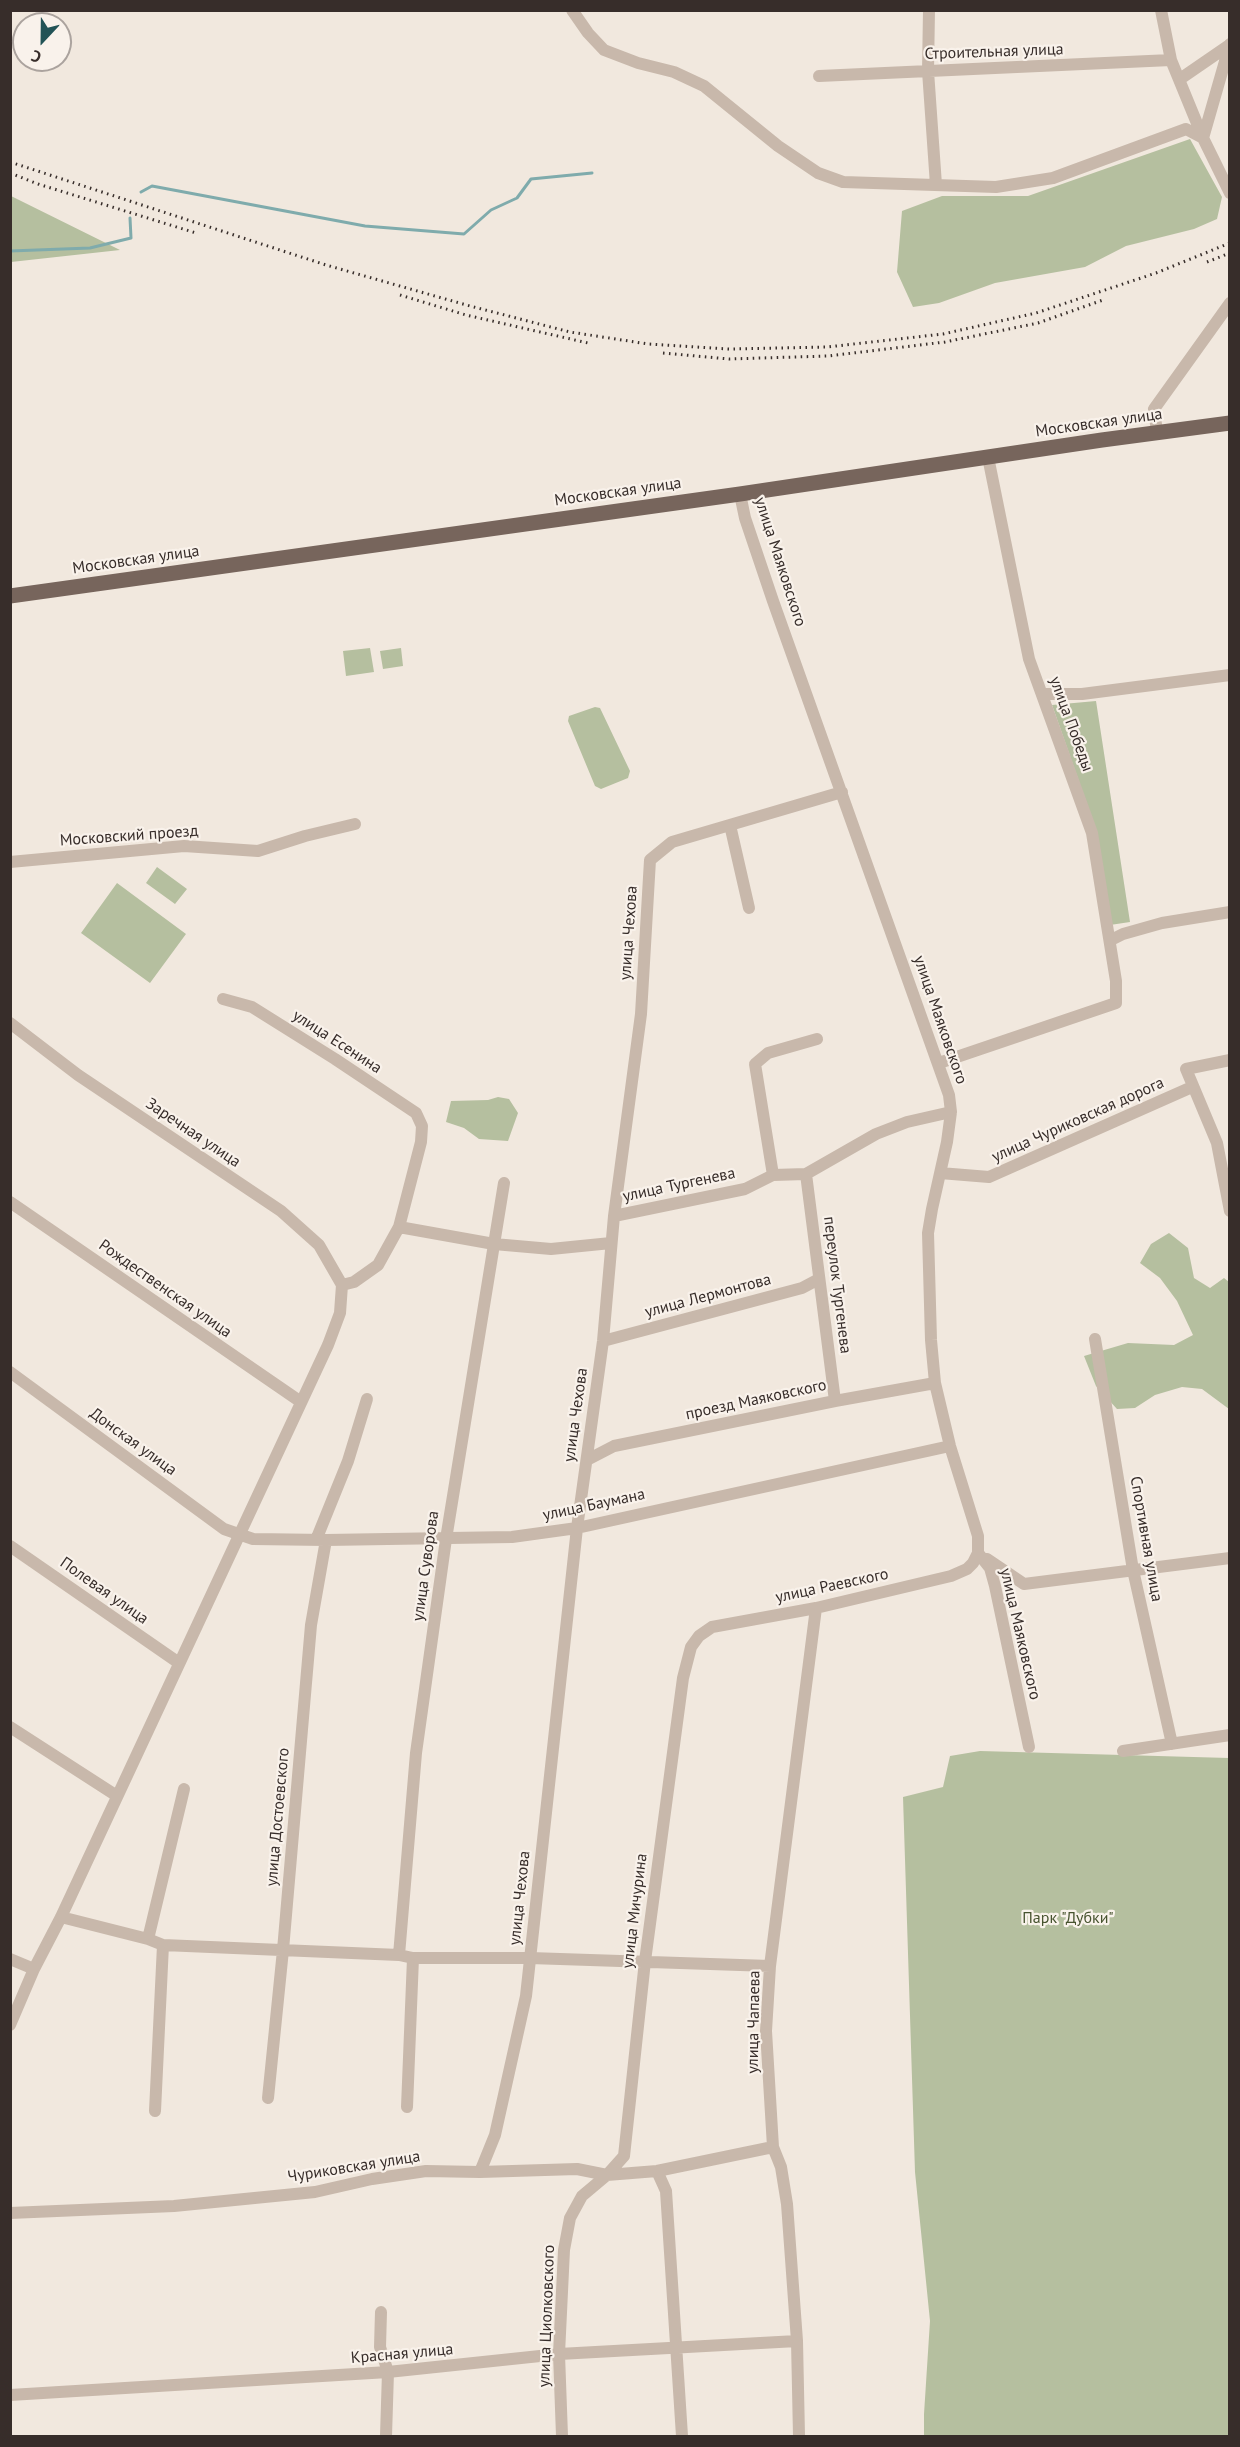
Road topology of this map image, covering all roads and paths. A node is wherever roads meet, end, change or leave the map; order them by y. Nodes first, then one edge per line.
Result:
1 (572, 10) edge
2 (929, 10) edge
3 (1161, 10) edge
4 (1228, 45) edge
5 (1171, 60) junction
6 (928, 71) junction
7 (819, 76) dead end
8 (1180, 79) junction
9 (1203, 138) junction
10 (936, 185) junction
11 (1230, 193) edge
12 (1230, 303) edge
13 (1230, 423) edge
14 (1157, 432) junction
15 (988, 457) junction
16 (740, 494) junction
17 (10, 596) edge
18 (1230, 675) edge
19 (1042, 694) junction
20 (842, 792) junction
21 (354, 824) dead end
22 (730, 825) junction
23 (10, 862) edge
24 (749, 908) dead end
25 (1230, 912) edge
26 (1111, 940) junction
27 (224, 999) dead end
28 (10, 1023) edge
29 (817, 1039) dead end
30 (1230, 1060) edge
31 (939, 1063) junction
32 (1192, 1087) junction
33 (951, 1112) junction
34 (940, 1173) junction
35 (806, 1174) junction
36 (773, 1175) junction
37 (504, 1183) dead end
38 (10, 1202) edge
39 (1230, 1211) edge
40 (614, 1216) junction
41 (399, 1227) junction
42 (611, 1243) junction
43 (494, 1244) junction
44 (819, 1279) junction
45 (342, 1286) junction
46 (1095, 1339) dead end
47 (603, 1341) junction
48 (10, 1372) edge
49 (935, 1383) junction
50 (368, 1399) dead end
51 (835, 1401) junction
52 (301, 1402) junction
53 (950, 1446) junction
54 (587, 1460) junction
55 (577, 1528) junction
56 (239, 1535) junction
57 (446, 1539) junction
58 (321, 1540) junction
59 (10, 1546) edge
60 (978, 1553) junction
61 (1230, 1558) edge
62 (1133, 1570) junction
63 (816, 1608) junction
64 (691, 1647) joint
65 (180, 1663) junction
66 (10, 1727) edge
67 (1230, 1735) edge
68 (1172, 1744) junction
69 (1029, 1747) dead end
70 (1123, 1751) dead end
71 (184, 1789) dead end
72 (117, 1796) junction
73 (61, 1917) junction
74 (148, 1939) junction
75 (163, 1945) junction
76 (284, 1950) junction
77 (399, 1955) junction
78 (413, 1958) junction
79 (530, 1958) junction
80 (10, 1959) edge
81 (645, 1961) junction
82 (770, 1966) junction
83 (34, 1969) junction
84 (10, 2025) edge
85 (268, 2098) dead end
86 (407, 2107) dead end
87 (155, 2111) dead end
88 (773, 2147) junction
89 (657, 2171) junction
90 (480, 2172) junction
91 (607, 2175) junction
92 (10, 2213) edge
93 (381, 2312) dead end
94 (796, 2342) junction
95 (675, 2347) junction
96 (559, 2354) junction
97 (388, 2372) junction
98 (10, 2395) edge
99 (386, 2436) edge
100 (562, 2436) edge
101 (682, 2436) edge
102 (799, 2436) edge

1 - 10 street
2 - 6 street
3 - 5 street
4 - 8 street
4 - 9 street
5 - 6 street, Строительная улица
5 - 8 street
6 - 7 street, Строительная улица
6 - 10 street
8 - 9 street
9 - 10 street
9 - 11 street
12 - 14 street
13 - 14 main road, Московская улица
14 - 15 main road, Московская улица
15 - 16 main road, Московская улица
15 - 19 street, улица Победы
16 - 17 main road, Московская улица
16 - 20 street, улица Маяковского
18 - 19 street
19 - 26 street, улица Победы
20 - 22 street, улица Чехова
20 - 31 street, улица Маяковского
21 - 23 street, Московский проезд
22 - 24 street
22 - 40 street, улица Чехова
25 - 26 street
26 - 31 street, улица Победы
27 - 41 street, улица Есенина
28 - 45 street, Заречная улица
29 - 36 street
30 - 32 street
31 - 33 street, улица Маяковского
32 - 34 street, улица Чуриковская дорога
32 - 39 street
33 - 34 street, улица Маяковского
33 - 35 street, улица Тургенева
34 - 49 street, улица Маяковского
35 - 36 street, улица Тургенева
35 - 44 street, переулок Тургенева
36 - 40 street, улица Тургенева
37 - 43 street, улица Суворова
38 - 52 street, Рождественская улица
40 - 42 street, улица Чехова
41 - 43 street
41 - 45 street
42 - 43 street
42 - 47 street, улица Чехова
43 - 57 street, улица Суворова
44 - 47 street, улица Лермонтова
44 - 51 street, переулок Тургенева
45 - 52 street
46 - 62 street, Спортивная улица
47 - 54 street, улица Чехова
48 - 56 street, Донская улица
49 - 51 street, проезд Маяковского
49 - 53 street, улица Маяковского
50 - 58 street, улица Достоевского
51 - 54 street, проезд Маяковского
52 - 56 street
53 - 55 street, улица Баумана
53 - 60 street, улица Маяковского
54 - 55 street, улица Чехова
55 - 57 street, улица Баумана
55 - 79 street, улица Чехова
56 - 58 street, улица Баумана
56 - 65 street
57 - 58 street, улица Баумана
57 - 77 street, улица Суворова
58 - 76 street, улица Достоевского
59 - 65 street, Полевая улица
60 - 62 street
60 - 63 street, улица Раевского
60 - 69 street, улица Маяковского
61 - 62 street
62 - 68 street, Спортивная улица
63 - 64 street, улица Раевского
63 - 82 street, улица Чапаева
64 - 81 street, улица Мичурина
65 - 72 street
66 - 72 street
67 - 68 street
68 - 70 street
71 - 74 street
72 - 73 street
73 - 74 street
73 - 83 street
74 - 75 street
75 - 76 street
75 - 87 street
76 - 77 street
76 - 85 street, улица Достоевского
77 - 78 street
78 - 79 street
78 - 86 street
79 - 81 street
79 - 90 street, улица Чехова
80 - 83 street
81 - 82 street
81 - 91 street, улица Мичурина
82 - 88 street, улица Чапаева
83 - 84 street
88 - 89 street, Чуриковская улица
88 - 94 street, улица Чапаева
89 - 91 street, Чуриковская улица
89 - 95 street
90 - 91 street, Чуриковская улица
90 - 92 street, Чуриковская улица
91 - 96 street, улица Циолковского
93 - 97 street
94 - 95 street, Красная улица
94 - 102 street, улица Чапаева
95 - 96 street, Красная улица
95 - 101 street
96 - 97 street, Красная улица
96 - 100 street, улица Циолковского
97 - 98 street, Красная улица
97 - 99 street

